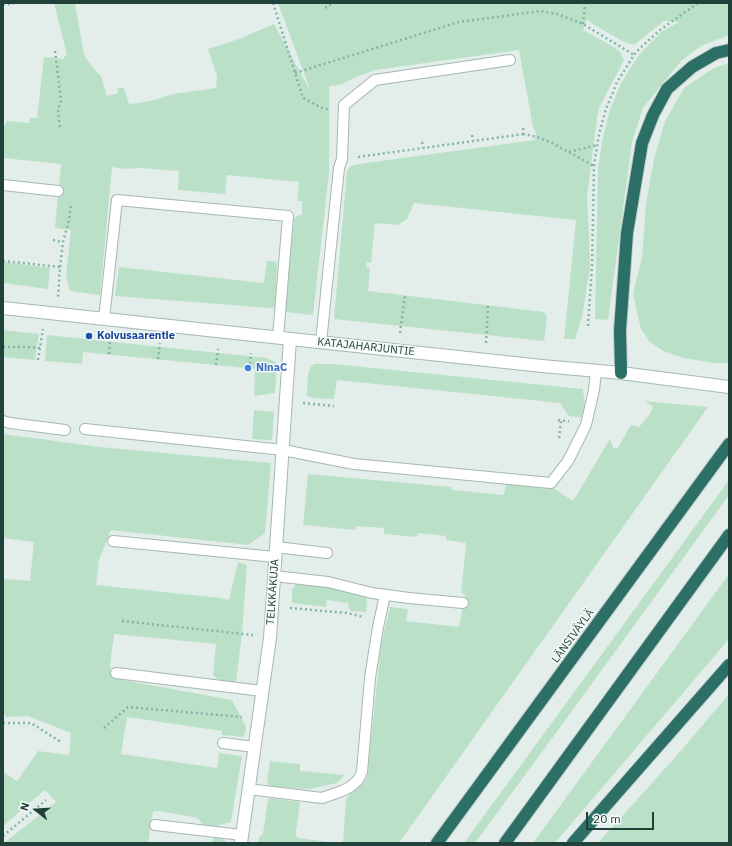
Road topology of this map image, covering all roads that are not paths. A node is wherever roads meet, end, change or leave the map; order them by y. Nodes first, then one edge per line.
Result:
1 (729, 50) edge
2 (510, 60) dead end
3 (3, 185) edge
4 (58, 191) dead end
5 (3, 308) edge
6 (104, 319) junction
7 (278, 337) junction
8 (290, 339) junction
9 (321, 342) junction
10 (596, 371) junction
11 (621, 373) junction
12 (729, 387) edge
13 (3, 421) edge
14 (85, 429) dead end
15 (65, 430) dead end
16 (729, 444) edge
17 (283, 450) junction
18 (729, 535) edge
19 (113, 541) dead end
20 (275, 552) junction
21 (327, 553) dead end
22 (274, 576) junction
23 (384, 595) junction
24 (463, 603) dead end
25 (729, 665) edge
26 (116, 673) dead end
27 (262, 691) junction
28 (223, 743) dead end
29 (254, 747) junction
30 (248, 789) junction
31 (156, 825) dead end
32 (241, 839) edge
33 (437, 843) edge
34 (506, 843) edge
35 (572, 843) edge

1 - 11 highway
2 - 9 lane
3 - 4 lane
5 - 6 street, KATAJAHARJUNTIE
6 - 7 street, KATAJAHARJUNTIE
6 - 7 lane
7 - 8 street, KATAJAHARJUNTIE
8 - 9 street, KATAJAHARJUNTIE
8 - 17 street, TELKKÄKUJA
9 - 10 street, KATAJAHARJUNTIE
10 - 11 street, KATAJAHARJUNTIE
10 - 17 lane
11 - 12 street, KATAJAHARJUNTIE
13 - 15 lane
14 - 17 lane
16 - 33 highway, LÄNSIVÄYLÄ
17 - 20 street, TELKKÄKUJA
18 - 34 highway
19 - 20 lane
20 - 21 lane
20 - 22 street, TELKKÄKUJA
22 - 23 lane
22 - 27 street, TELKKÄKUJA
23 - 24 lane
23 - 30 lane
25 - 35 highway
26 - 27 lane
27 - 29 street, TELKKÄKUJA
28 - 29 lane
29 - 30 street, TELKKÄKUJA
30 - 32 street, TELKKÄKUJA
31 - 32 lane

